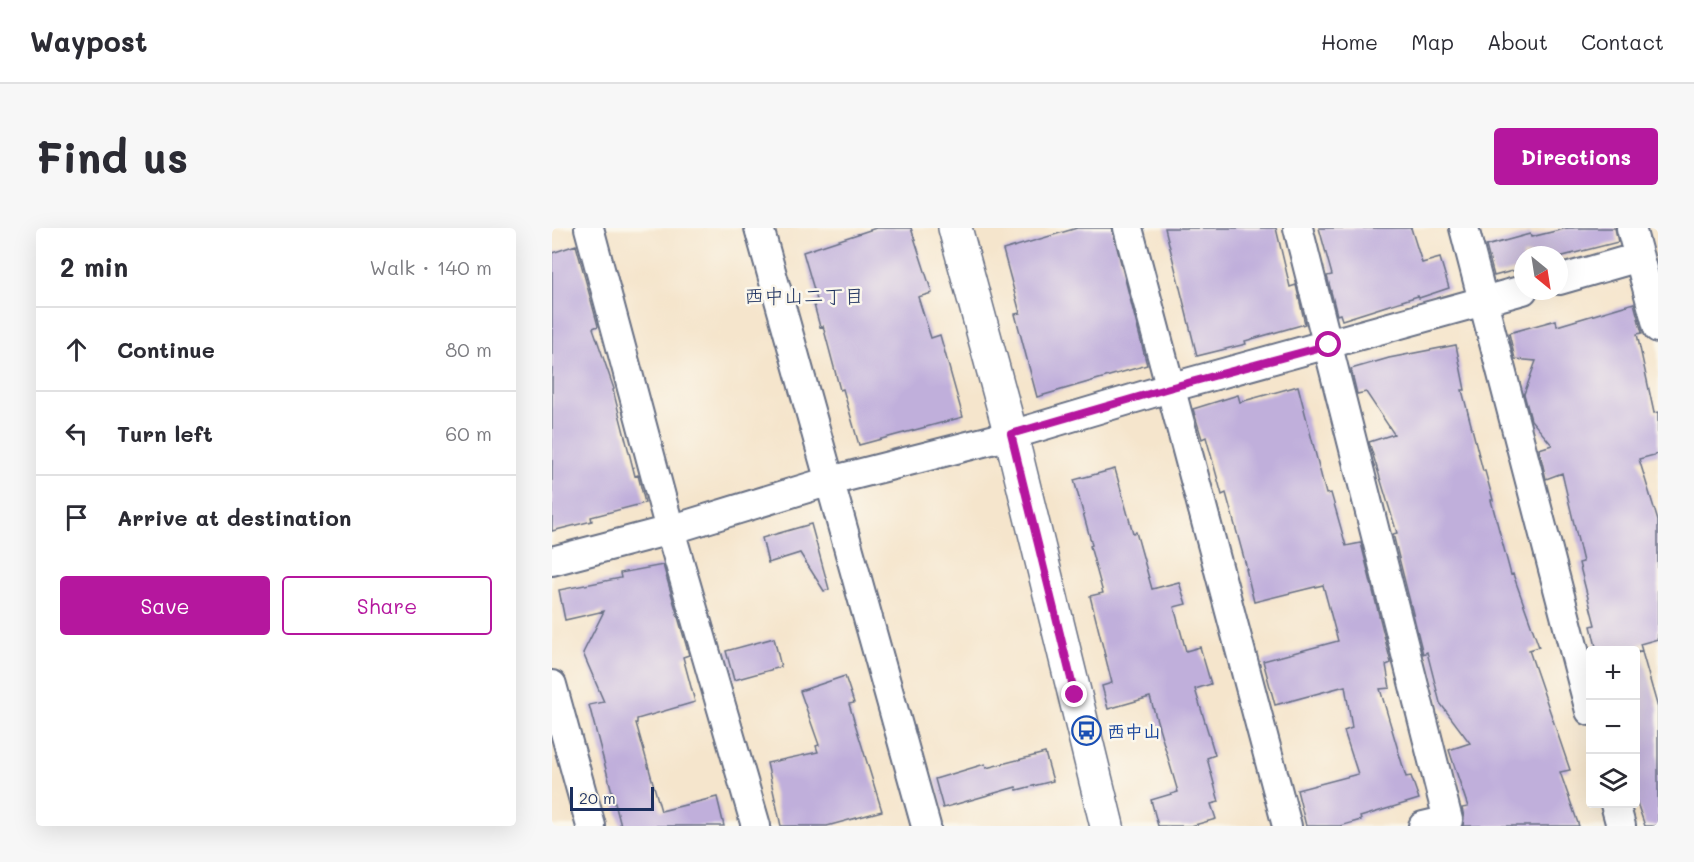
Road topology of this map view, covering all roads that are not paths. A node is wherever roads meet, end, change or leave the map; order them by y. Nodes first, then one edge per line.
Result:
1 (589, 228) edge
2 (759, 228) edge
3 (955, 228) edge
4 (1128, 228) edge
5 (1298, 228) edge
6 (1464, 228) edge
7 (1631, 228) edge
8 (1639, 257) junction
9 (1568, 277) edge
10 (1514, 292) edge
11 (1483, 301) junction
12 (1658, 328) edge
13 (1329, 345) junction
14 (1169, 388) junction
15 (1011, 435) junction
16 (830, 481) junction
17 (670, 530) junction
18 (552, 561) edge
19 (552, 685) edge
20 (1587, 700) edge
21 (1616, 808) edge
22 (591, 826) edge
23 (756, 826) edge
24 (926, 826) edge
25 (1107, 826) edge
26 (1287, 826) edge
27 (1423, 826) edge
28 (1621, 826) edge

1 - 17 street
2 - 16 street
3 - 15 street
4 - 14 street
5 - 13 street
6 - 11 street
7 - 8 street
8 - 9 street
8 - 12 street
10 - 11 street
11 - 13 street
11 - 20 street
13 - 14 street
13 - 27 street
14 - 15 street
14 - 26 street
15 - 16 street
15 - 25 street
16 - 17 street
16 - 24 street
17 - 18 street
17 - 23 street
19 - 22 street
21 - 28 street

